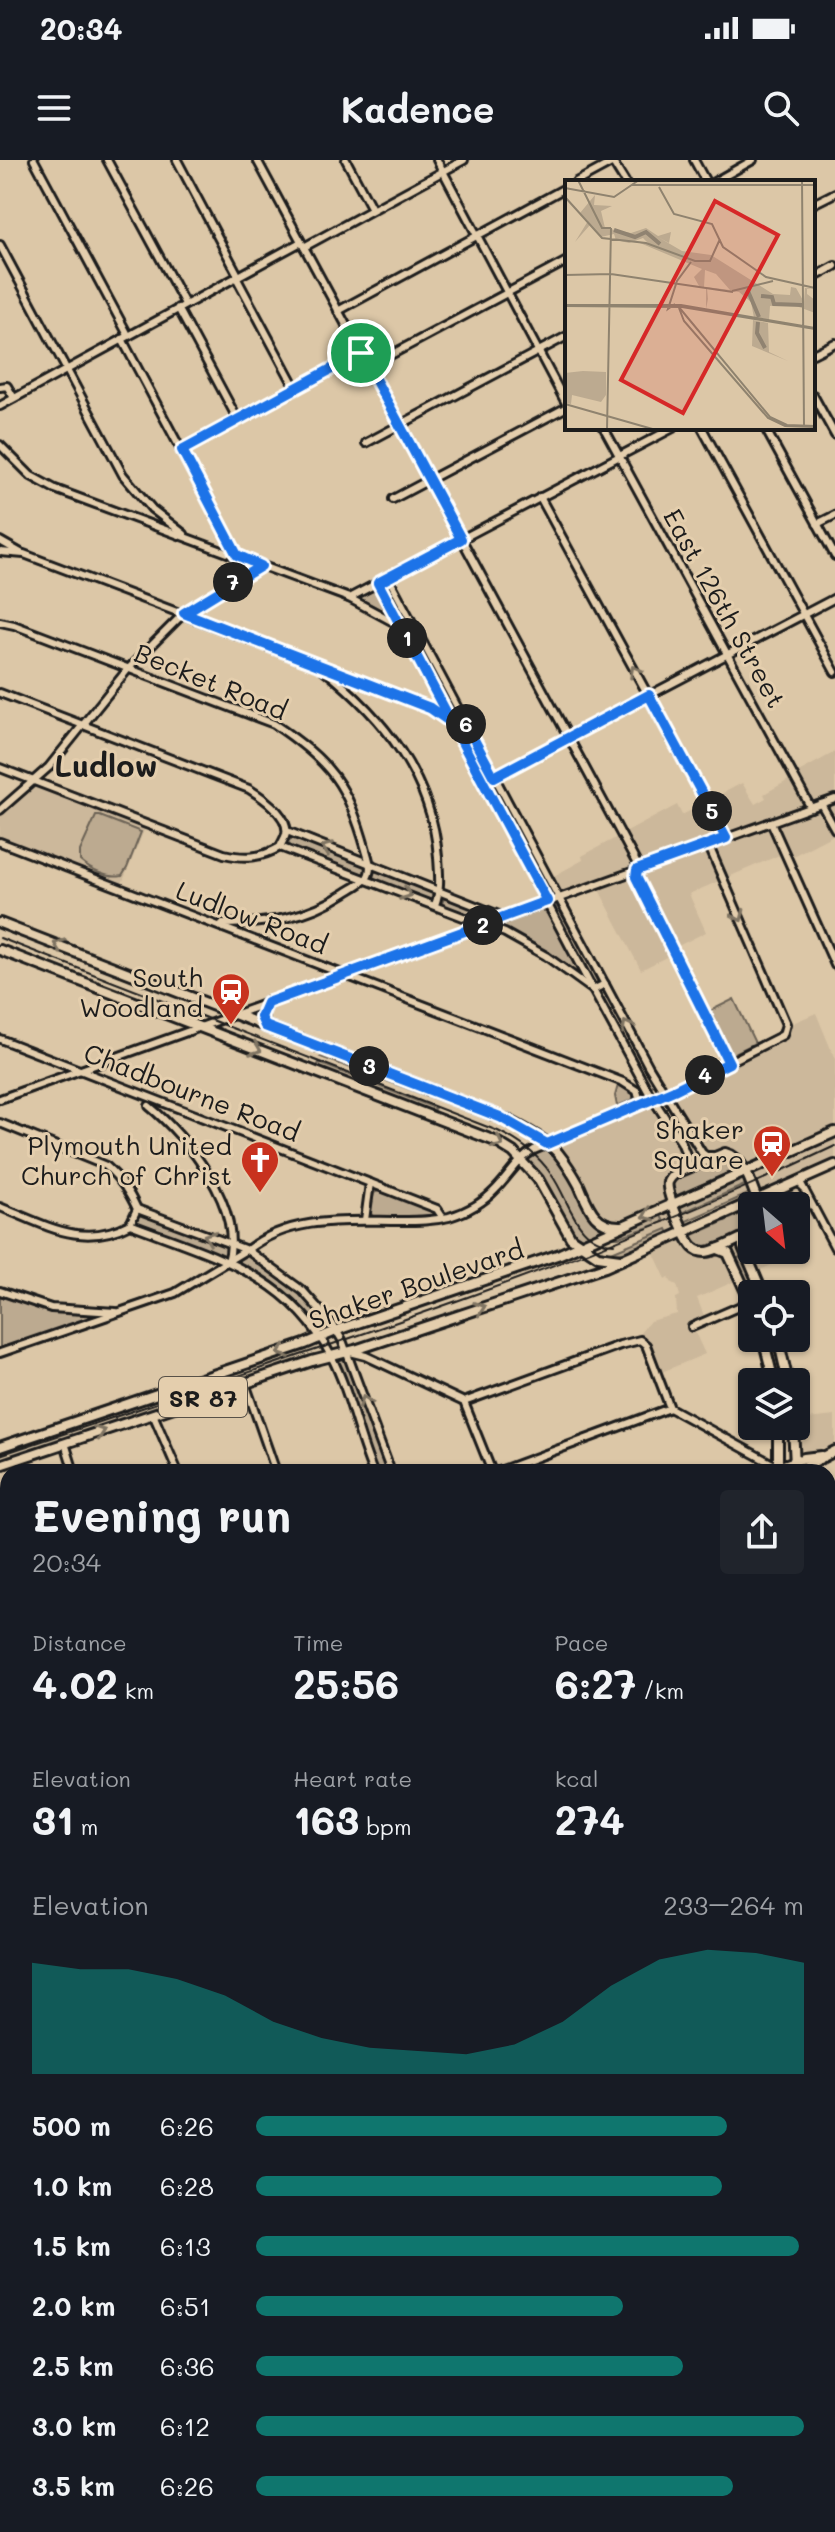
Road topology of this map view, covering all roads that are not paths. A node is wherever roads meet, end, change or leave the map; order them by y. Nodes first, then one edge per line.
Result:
1 (34, 160) edge
2 (107, 160) edge
3 (177, 160) edge
4 (257, 160) edge
5 (346, 160) edge
6 (437, 160) edge
7 (464, 160) edge
8 (694, 160) edge
9 (753, 160) edge
10 (612, 161) edge
11 (443, 172) junction
12 (579, 180) edge
13 (624, 180) edge
14 (705, 180) edge
15 (718, 180) edge
16 (565, 188) edge
17 (835, 193) edge
18 (815, 203) edge
19 (372, 209) junction
20 (477, 235) junction
21 (0, 245) edge
22 (302, 245) junction
23 (565, 262) edge
24 (835, 266) edge
25 (237, 276) junction
26 (815, 277) edge
27 (508, 293) junction
28 (182, 306) junction
29 (338, 311) junction
30 (125, 337) junction
31 (565, 337) edge
32 (835, 343) edge
33 (538, 351) junction
34 (361, 353) junction
35 (815, 353) edge
36 (368, 367) junction
37 (67, 369) junction
38 (0, 387) edge
39 (296, 389) junction
40 (14, 398) junction
41 (815, 398) edge
42 (565, 402) edge
43 (0, 406) edge
44 (565, 407) edge
45 (238, 420) junction
46 (400, 425) junction
47 (605, 430) edge
48 (669, 430) edge
49 (703, 430) edge
50 (766, 430) edge
51 (834, 431) edge
52 (366, 443) dead end
53 (0, 445) edge
54 (182, 450) junction
55 (619, 456) junction
56 (429, 479) junction
57 (540, 497) junction
58 (393, 499) dead end
59 (152, 509) junction
60 (835, 515) edge
61 (142, 521) junction
62 (817, 524) junction
63 (190, 538) junction
64 (461, 539) junction
65 (0, 541) edge
66 (0, 552) edge
67 (24, 554) junction
68 (237, 555) junction
69 (835, 556) edge
70 (261, 566) junction
71 (388, 577) junction
72 (378, 583) junction
73 (349, 598) junction
74 (835, 598) edge
75 (184, 613) junction
76 (803, 615) junction
77 (0, 622) edge
78 (402, 628) junction
79 (726, 654) junction
80 (318, 666) junction
81 (128, 669) junction
82 (835, 672) edge
83 (368, 685) junction
84 (0, 693) edge
85 (438, 695) junction
86 (649, 695) junction
87 (356, 697) junction
88 (425, 706) junction
89 (463, 719) junction
90 (453, 724) junction
91 (83, 725) junction
92 (569, 738) junction
93 (0, 768) edge
94 (494, 777) junction
95 (35, 781) junction
96 (484, 782) junction
97 (835, 799) edge
98 (821, 804) junction
99 (811, 808) junction
100 (0, 810) edge
101 (771, 822) junction
102 (835, 829) edge
103 (287, 831) junction
104 (726, 838) junction
105 (0, 842) edge
106 (708, 844) junction
107 (280, 847) junction
108 (371, 864) junction
109 (637, 870) junction
110 (366, 879) junction
111 (440, 891) junction
112 (560, 897) junction
113 (547, 901) junction
114 (435, 905) junction
115 (461, 917) junction
116 (504, 917) junction
117 (0, 923) edge
118 (214, 924) junction
119 (254, 924) junction
120 (483, 925) junction
121 (462, 932) junction
122 (251, 938) junction
123 (0, 950) edge
124 (835, 965) edge
125 (345, 975) junction
126 (605, 984) junction
127 (593, 990) junction
128 (267, 1003) junction
129 (236, 1014) junction
130 (265, 1026) junction
131 (201, 1027) junction
132 (0, 1039) edge
133 (729, 1063) junction
134 (80, 1070) junction
135 (636, 1070) junction
136 (623, 1082) junction
137 (666, 1093) junction
138 (653, 1098) junction
139 (0, 1099) edge
140 (637, 1104) junction
141 (149, 1106) dead end
142 (170, 1106) junction
143 (168, 1122) junction
144 (0, 1123) edge
145 (835, 1132) edge
146 (547, 1144) junction
147 (713, 1156) junction
148 (520, 1159) junction
149 (835, 1165) edge
150 (683, 1169) junction
151 (745, 1172) junction
152 (800, 1182) junction
153 (370, 1183) junction
154 (753, 1192) edge
155 (781, 1192) edge
156 (673, 1204) junction
157 (0, 1207) edge
158 (137, 1209) junction
159 (738, 1212) edge
160 (443, 1218) junction
161 (365, 1220) junction
162 (130, 1224) junction
163 (625, 1225) junction
164 (685, 1232) junction
165 (738, 1240) edge
166 (580, 1245) junction
167 (233, 1246) junction
168 (835, 1248) edge
169 (247, 1250) junction
170 (714, 1250) junction
171 (623, 1260) junction
172 (228, 1262) junction
173 (741, 1280) edge
174 (0, 1291) edge
175 (738, 1309) edge
176 (119, 1313) junction
177 (692, 1327) dead end
178 (337, 1331) junction
179 (320, 1338) junction
180 (347, 1352) junction
181 (0, 1353) edge
182 (331, 1356) junction
183 (245, 1383) junction
184 (464, 1402) junction
185 (670, 1408) junction
186 (153, 1414) junction
187 (778, 1440) edge
188 (794, 1440) edge
189 (65, 1443) junction
190 (0, 1447) edge
191 (835, 1451) edge
192 (821, 1456) junction
193 (795, 1461) junction
194 (3, 1464) edge
195 (72, 1464) edge
196 (175, 1464) edge
197 (273, 1464) edge
198 (370, 1464) edge
199 (388, 1464) edge
200 (491, 1464) edge
201 (516, 1464) edge
202 (768, 1464) edge
203 (778, 1464) edge
204 (789, 1464) edge
205 (808, 1464) edge

1 - 30 street
2 - 28 street
3 - 25 street
4 - 22 street
5 - 19 street
6 - 11 street
7 - 11 street
8 - 14 street
9 - 15 street
10 - 12 street
10 - 13 street
11 - 19 street
11 - 20 street
16 - 20 street
17 - 18 street
19 - 22 street
20 - 27 street
20 - 29 street
21 - 37 street
22 - 25 street
22 - 29 street
23 - 27 street
24 - 26 street
25 - 28 street
25 - 39 street
27 - 33 street
27 - 36 street
28 - 30 street
28 - 45 street
29 - 34 street
30 - 37 street
30 - 54 street
31 - 33 street
32 - 35 street
33 - 42 street
33 - 46 street
34 - 36 street
34 - 39 street
36 - 46 street
37 - 40 street
37 - 59 street
38 - 40 street
39 - 45 street
40 - 43 street
41 - 51 street
44 - 56 street
45 - 54 street
46 - 52 street
46 - 56 street
47 - 55 street, East 126th Street
48 - 55 street
49 - 76 street
50 - 62 street
53 - 61 street
54 - 68 street
55 - 57 street
55 - 79 street, East 126th Street
56 - 58 street
56 - 64 street
57 - 64 street
86 -> 57 street
59 - 61 street
59 - 63 street
60 - 62 street
61 - 63 street
62 - 69 street
63 - 68 street
64 - 71 street
64 - 92 street
65 - 67 street
66 - 67 street
67 - 75 street
68 - 70 street
70 - 73 street
70 - 75 street
71 - 72 street
71 - 89 street
72 - 73 street
72 - 78 street
73 - 78 street
74 - 76 street
75 - 80 street
75 - 81 street
76 - 79 street
76 - 82 street
77 - 81 street, Becket Road
78 - 85 street
79 - 86 street
79 - 99 street, East 126th Street
80 - 83 street
80 - 87 street
81 - 91 street
81 - 108 street, Becket Road
83 - 87 street
83 - 88 street
84 - 91 street
85 - 88 street
85 - 90 street
86 - 92 street
86 - 104 street
87 - 111 street
88 - 90 street
89 - 90 street
89 - 94 street
90 - 96 street
91 - 95 street
91 - 103 street
92 - 94 street
92 - 109 street
93 - 95 street
94 - 96 street
94 - 112 street
95 - 100 street
95 - 107 street
96 - 113 street
97 - 98 street
98 - 99 street
98 - 102 street
99 - 101 street
101 - 104 street
101 - 124 street
103 - 107 street
108 -> 103 street
104 - 106 street
105 - 118 street, Ludlow Road
106 - 109 street
106 -> 133 street
107 - 110 street
108 - 110 street
108 - 111 street
109 - 112 street
109 - 133 street
110 -> 114 street
110 - 119 street
111 - 114 street
111 - 116 street
112 - 113 street
112 - 126 street
113 - 116 street
113 - 127 street
114 - 115 street
115 - 120 street
115 - 121 street
116 - 120 street
129 -> 117 main road
118 - 119 street
118 - 122 street, Ludlow Road
119 - 122 street
120 - 121 street
120 - 127 street
121 - 125 street
122 - 125 street, Ludlow Road
123 - 131 main road
125 - 128 street
125 - 136 street, Ludlow Road
126 - 127 street
137 -> 126 street
127 - 135 street
128 - 129 street
128 - 130 main road
129 - 130 main road
129 - 131 street
130 - 146 main road
131 - 134 street
131 -> 148 main road
132 - 134 street, Chadbourne Road
133 - 137 street
134 - 139 street
134 - 142 street, Chadbourne Road
135 - 136 street
135 - 138 street
136 - 140 street
137 - 138 street
137 - 147 street
138 - 140 street
138 - 150 street
140 - 146 street
141 - 143 street
142 - 143 street
142 - 153 street, Chadbourne Road
143 - 167 street
144 - 158 street
145 - 151 main road, Shaker Boulevard / SR 87
146 - 148 street
146 - 163 main road
147 - 150 main road
147 - 151 main road
148 - 160 street
148 - 166 main road
149 - 152 main road, Shaker Boulevard / SR 87
150 - 156 main road
151 - 154 main road
151 - 156 main road, Shaker Boulevard / SR 87
152 - 155 main road, Shaker Boulevard / SR 87
152 - 168 street
153 - 160 street, Chadbourne Road
153 - 161 street
156 -> 163 main road, Shaker Boulevard / SR 87
156 - 164 main road
157 - 162 street
158 - 162 street
167 -> 158 street
159 - 164 main road, Shaker Boulevard / SR 87
160 - 161 street
161 - 169 street
162 - 172 street
163 - 166 main road, Shaker Boulevard / SR 87
164 - 170 main road
164 - 171 main road, Shaker Boulevard / SR 87
165 - 170 main road
166 - 171 main road
166 - 178 main road, Shaker Boulevard / SR 87
167 - 169 street
167 - 172 street
169 - 172 street
169 - 178 street
170 - 173 main road
180 -> 171 main road, Shaker Boulevard / SR 87
172 - 176 street
172 - 179 street
174 - 176 street
175 - 177 street
176 - 181 street
178 - 179 main road, Shaker Boulevard / SR 87
178 - 180 street
179 - 182 street
179 -> 190 main road, Shaker Boulevard / SR 87
180 - 182 main road, Shaker Boulevard / SR 87
180 - 184 street
199 -> 180 street
182 - 183 main road, Shaker Boulevard / SR 87
182 - 198 street
183 - 186 main road, Shaker Boulevard / SR 87
183 - 197 street
184 - 185 street
184 - 200 street
185 - 201 street
185 - 202 street
189 -> 186 main road, Shaker Boulevard / SR 87
186 - 196 street
187 - 203 main road
188 - 193 main road
189 - 194 main road, Shaker Boulevard / SR 87
189 - 195 street
191 - 192 main road
192 - 193 main road
192 - 205 main road
193 - 204 main road

